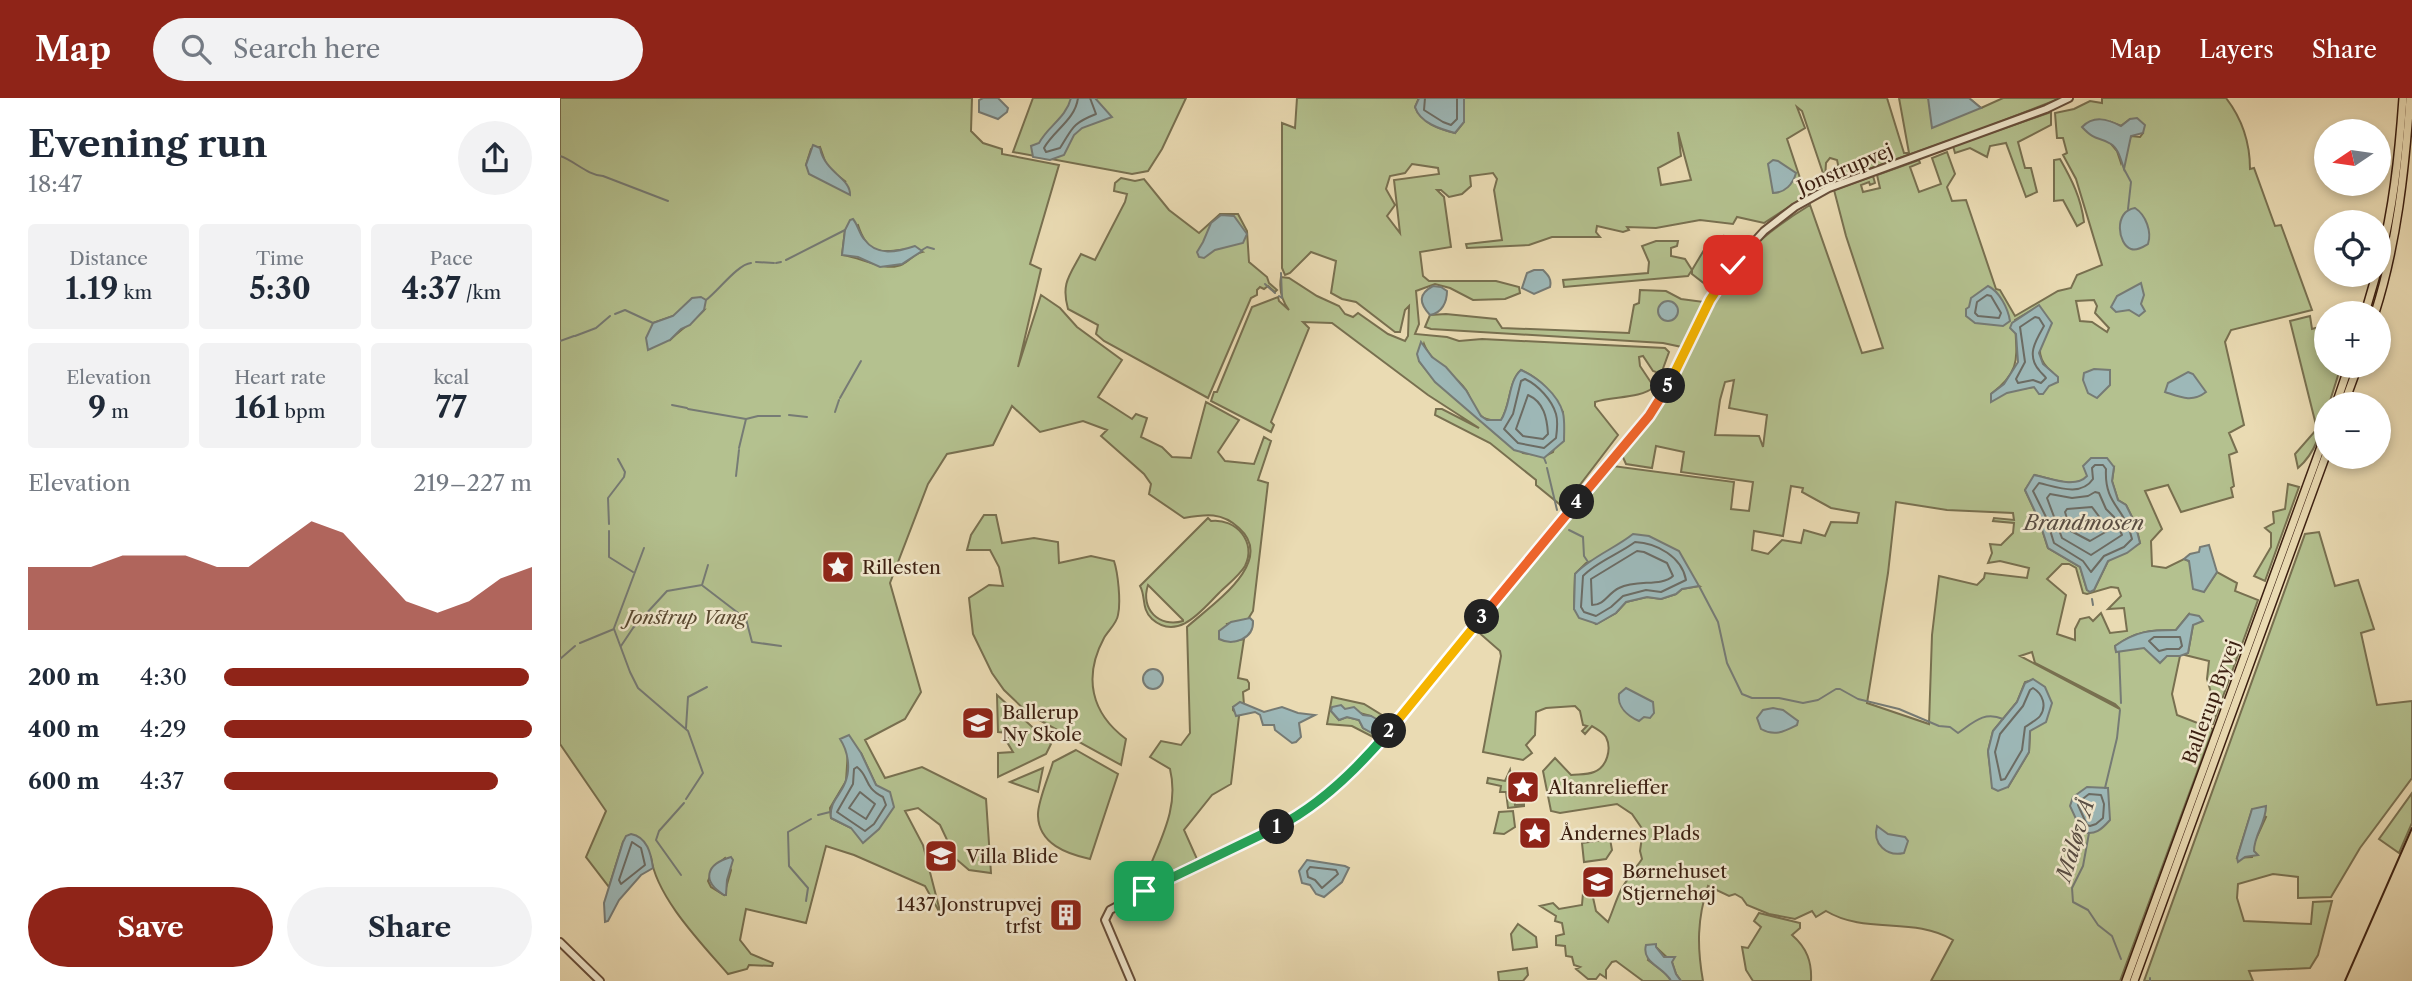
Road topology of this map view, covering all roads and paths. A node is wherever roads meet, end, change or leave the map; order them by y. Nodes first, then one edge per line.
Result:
1 (2069, 98) edge
2 (2403, 98) edge
3 (2410, 98) edge
4 (2390, 210) edge
5 (2378, 301) edge
6 (2314, 466) edge
7 (2321, 469) edge
8 (560, 942) edge
9 (600, 981) edge
10 (1131, 981) edge
11 (2126, 981) edge
12 (2134, 981) edge

1 - 10 street, Jonstrupvej
2 - 4 main road
3 - 5 main road
6 - 11 main road, Ballerup Byvej
7 - 12 main road, Ballerup Byvej
8 - 9 street

